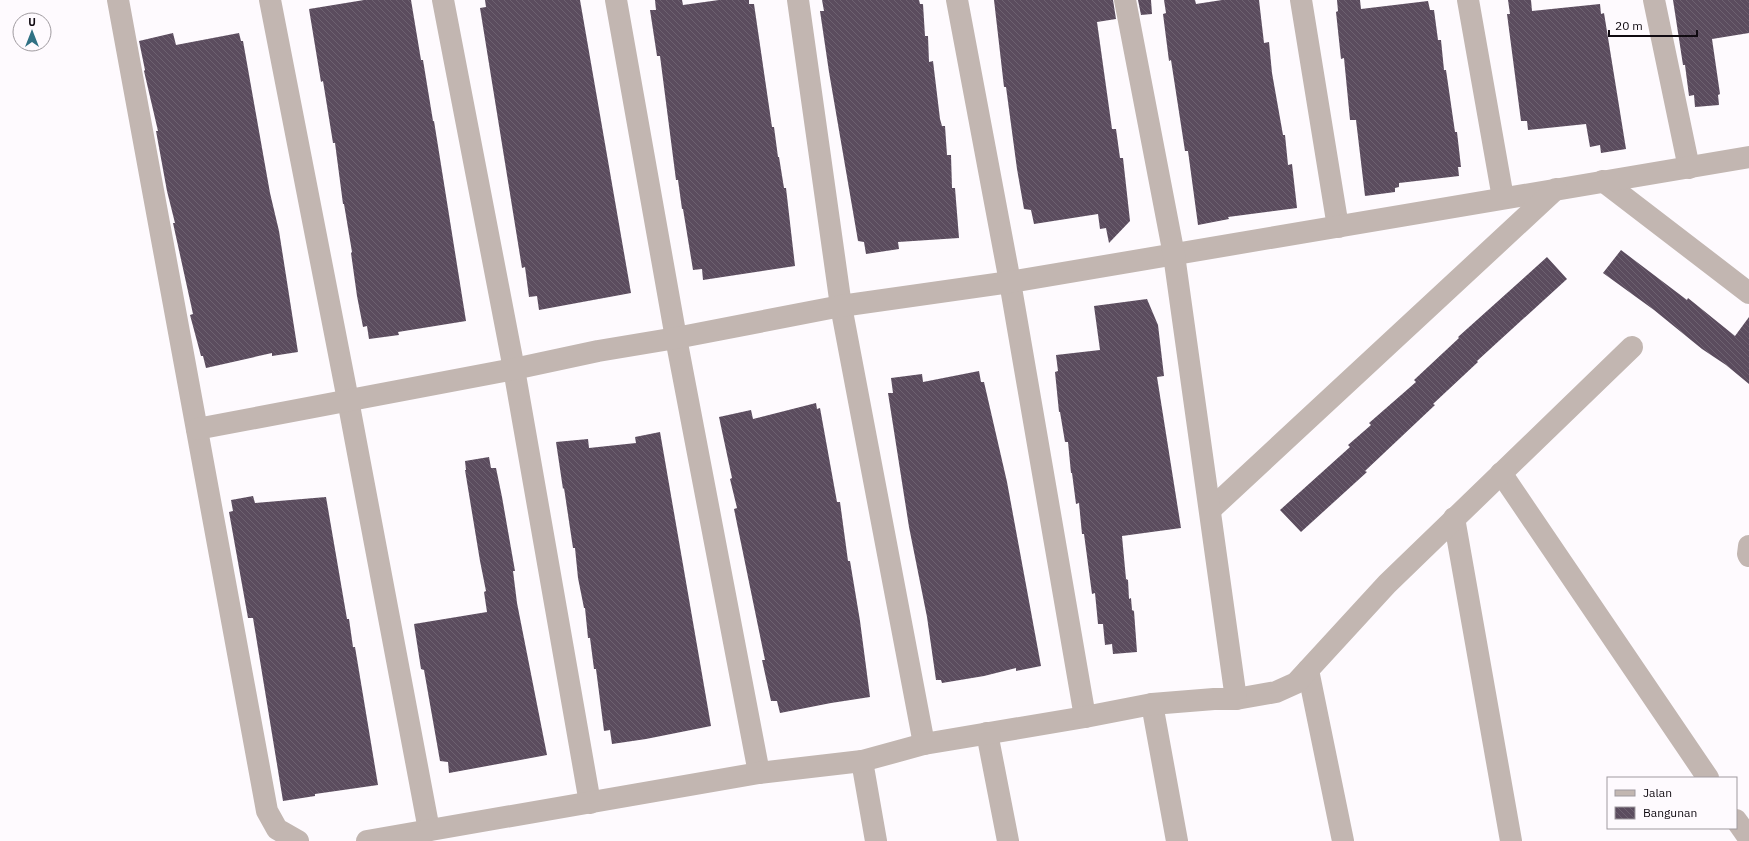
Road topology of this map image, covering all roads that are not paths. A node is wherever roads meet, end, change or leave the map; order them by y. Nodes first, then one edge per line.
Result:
1 (118, 0) edge
2 (270, 0) edge
3 (443, 0) edge
4 (616, 0) edge
5 (798, 0) edge
6 (957, 0) edge
7 (1125, 0) edge
8 (1301, 0) edge
9 (1468, 0) edge
10 (1654, 0) edge
11 (1749, 156) edge
12 (1688, 168) junction
13 (1604, 181) junction
14 (1556, 189) junction
15 (1503, 198) junction
16 (1338, 227) junction
17 (1174, 255) junction
18 (1010, 282) junction
19 (1749, 293) edge
20 (841, 306) junction
21 (676, 338) junction
22 (1632, 347) dead end
23 (514, 369) junction
24 (348, 400) junction
25 (197, 429) junction
26 (1501, 473) junction
27 (1210, 510) junction
28 (1454, 518) junction
29 (1749, 546) edge
30 (1749, 556) edge
31 (1308, 670) junction
32 (1236, 699) junction
33 (1152, 704) junction
34 (1085, 717) junction
35 (987, 733) junction
36 (924, 744) junction
37 (862, 761) junction
38 (759, 773) junction
39 (1707, 777) edge
40 (590, 803) junction
41 (1737, 823) edge
42 (429, 830) junction
43 (1743, 838) edge
44 (298, 841) edge
45 (367, 841) edge
46 (876, 841) edge
47 (1008, 841) edge
48 (1177, 841) edge
49 (1342, 841) edge
50 (1511, 841) edge

1 - 25 street
2 - 24 street
3 - 23 street
4 - 21 street
5 - 20 street
6 - 18 street
7 - 17 street
8 - 16 street
9 - 15 street
10 - 12 street
11 - 12 street
12 - 13 street
13 - 14 street
13 - 19 street
14 - 15 street
14 - 27 street
15 - 16 street
16 - 17 street
17 - 18 street
17 - 27 street
18 - 20 street
18 - 34 street
20 - 21 street
20 - 36 street
21 - 23 street
21 - 38 street
22 - 26 street
23 - 24 street
23 - 40 street
24 - 25 street
24 - 42 street
25 - 44 street
26 - 28 street
26 - 39 street
27 - 32 street
28 - 31 street
28 - 50 street
29 - 30 street
31 - 32 street
31 - 49 street
32 - 33 street
33 - 34 street
33 - 48 street
34 - 35 street
35 - 36 street
35 - 47 street
36 - 37 street
37 - 38 street
37 - 46 street
38 - 40 street
40 - 42 street
41 - 43 street
42 - 45 street

